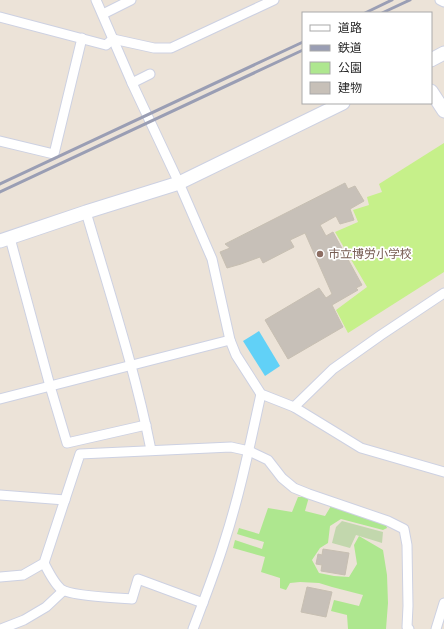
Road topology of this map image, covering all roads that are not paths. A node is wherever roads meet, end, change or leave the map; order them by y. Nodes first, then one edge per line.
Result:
1 (96, 0) edge
2 (131, 0) edge
3 (274, 0) edge
4 (440, 0) edge
5 (444, 2) edge
6 (103, 14) junction
7 (0, 17) edge
8 (82, 38) junction
9 (113, 39) junction
10 (444, 53) edge
11 (432, 59) edge
12 (150, 74) dead end
13 (132, 83) junction
14 (432, 92) edge
15 (341, 104) edge
16 (444, 111) edge
17 (0, 141) edge
18 (179, 183) junction
19 (86, 212) junction
20 (5, 239) edge
21 (444, 293) edge
22 (230, 340) junction
23 (131, 365) junction
24 (50, 386) junction
25 (261, 394) junction
26 (0, 399) edge
27 (294, 407) junction
28 (146, 425) junction
29 (150, 450) junction
30 (248, 451) junction
31 (444, 472) edge
32 (0, 495) edge
33 (64, 500) junction
34 (44, 563) junction
35 (0, 577) edge
36 (63, 591) junction
37 (203, 603) junction
38 (444, 603) edge
39 (1, 629) edge
40 (195, 629) edge
41 (408, 629) edge
42 (436, 629) edge

1 - 6 street
2 - 6 street
3 - 9 street
4 - 5 street
6 - 9 street
7 - 8 street
8 - 9 street
8 - 17 street
9 - 13 street
10 - 11 street
12 - 13 street
13 - 18 street
14 - 16 street
15 - 18 street
18 - 19 street
18 - 22 street
19 - 20 street
19 - 23 street
20 - 24 street
21 - 27 street
22 - 23 street
22 - 25 street
23 - 24 street
23 - 28 street
24 - 26 street
24 - 28 street
25 - 27 street
25 - 30 street
27 - 31 street
28 - 29 street
29 - 30 street
29 - 33 street
30 - 37 street
30 - 41 street
32 - 33 street
33 - 34 street
34 - 35 street
34 - 36 street
36 - 37 street
36 - 39 street
37 - 40 street
38 - 42 street

